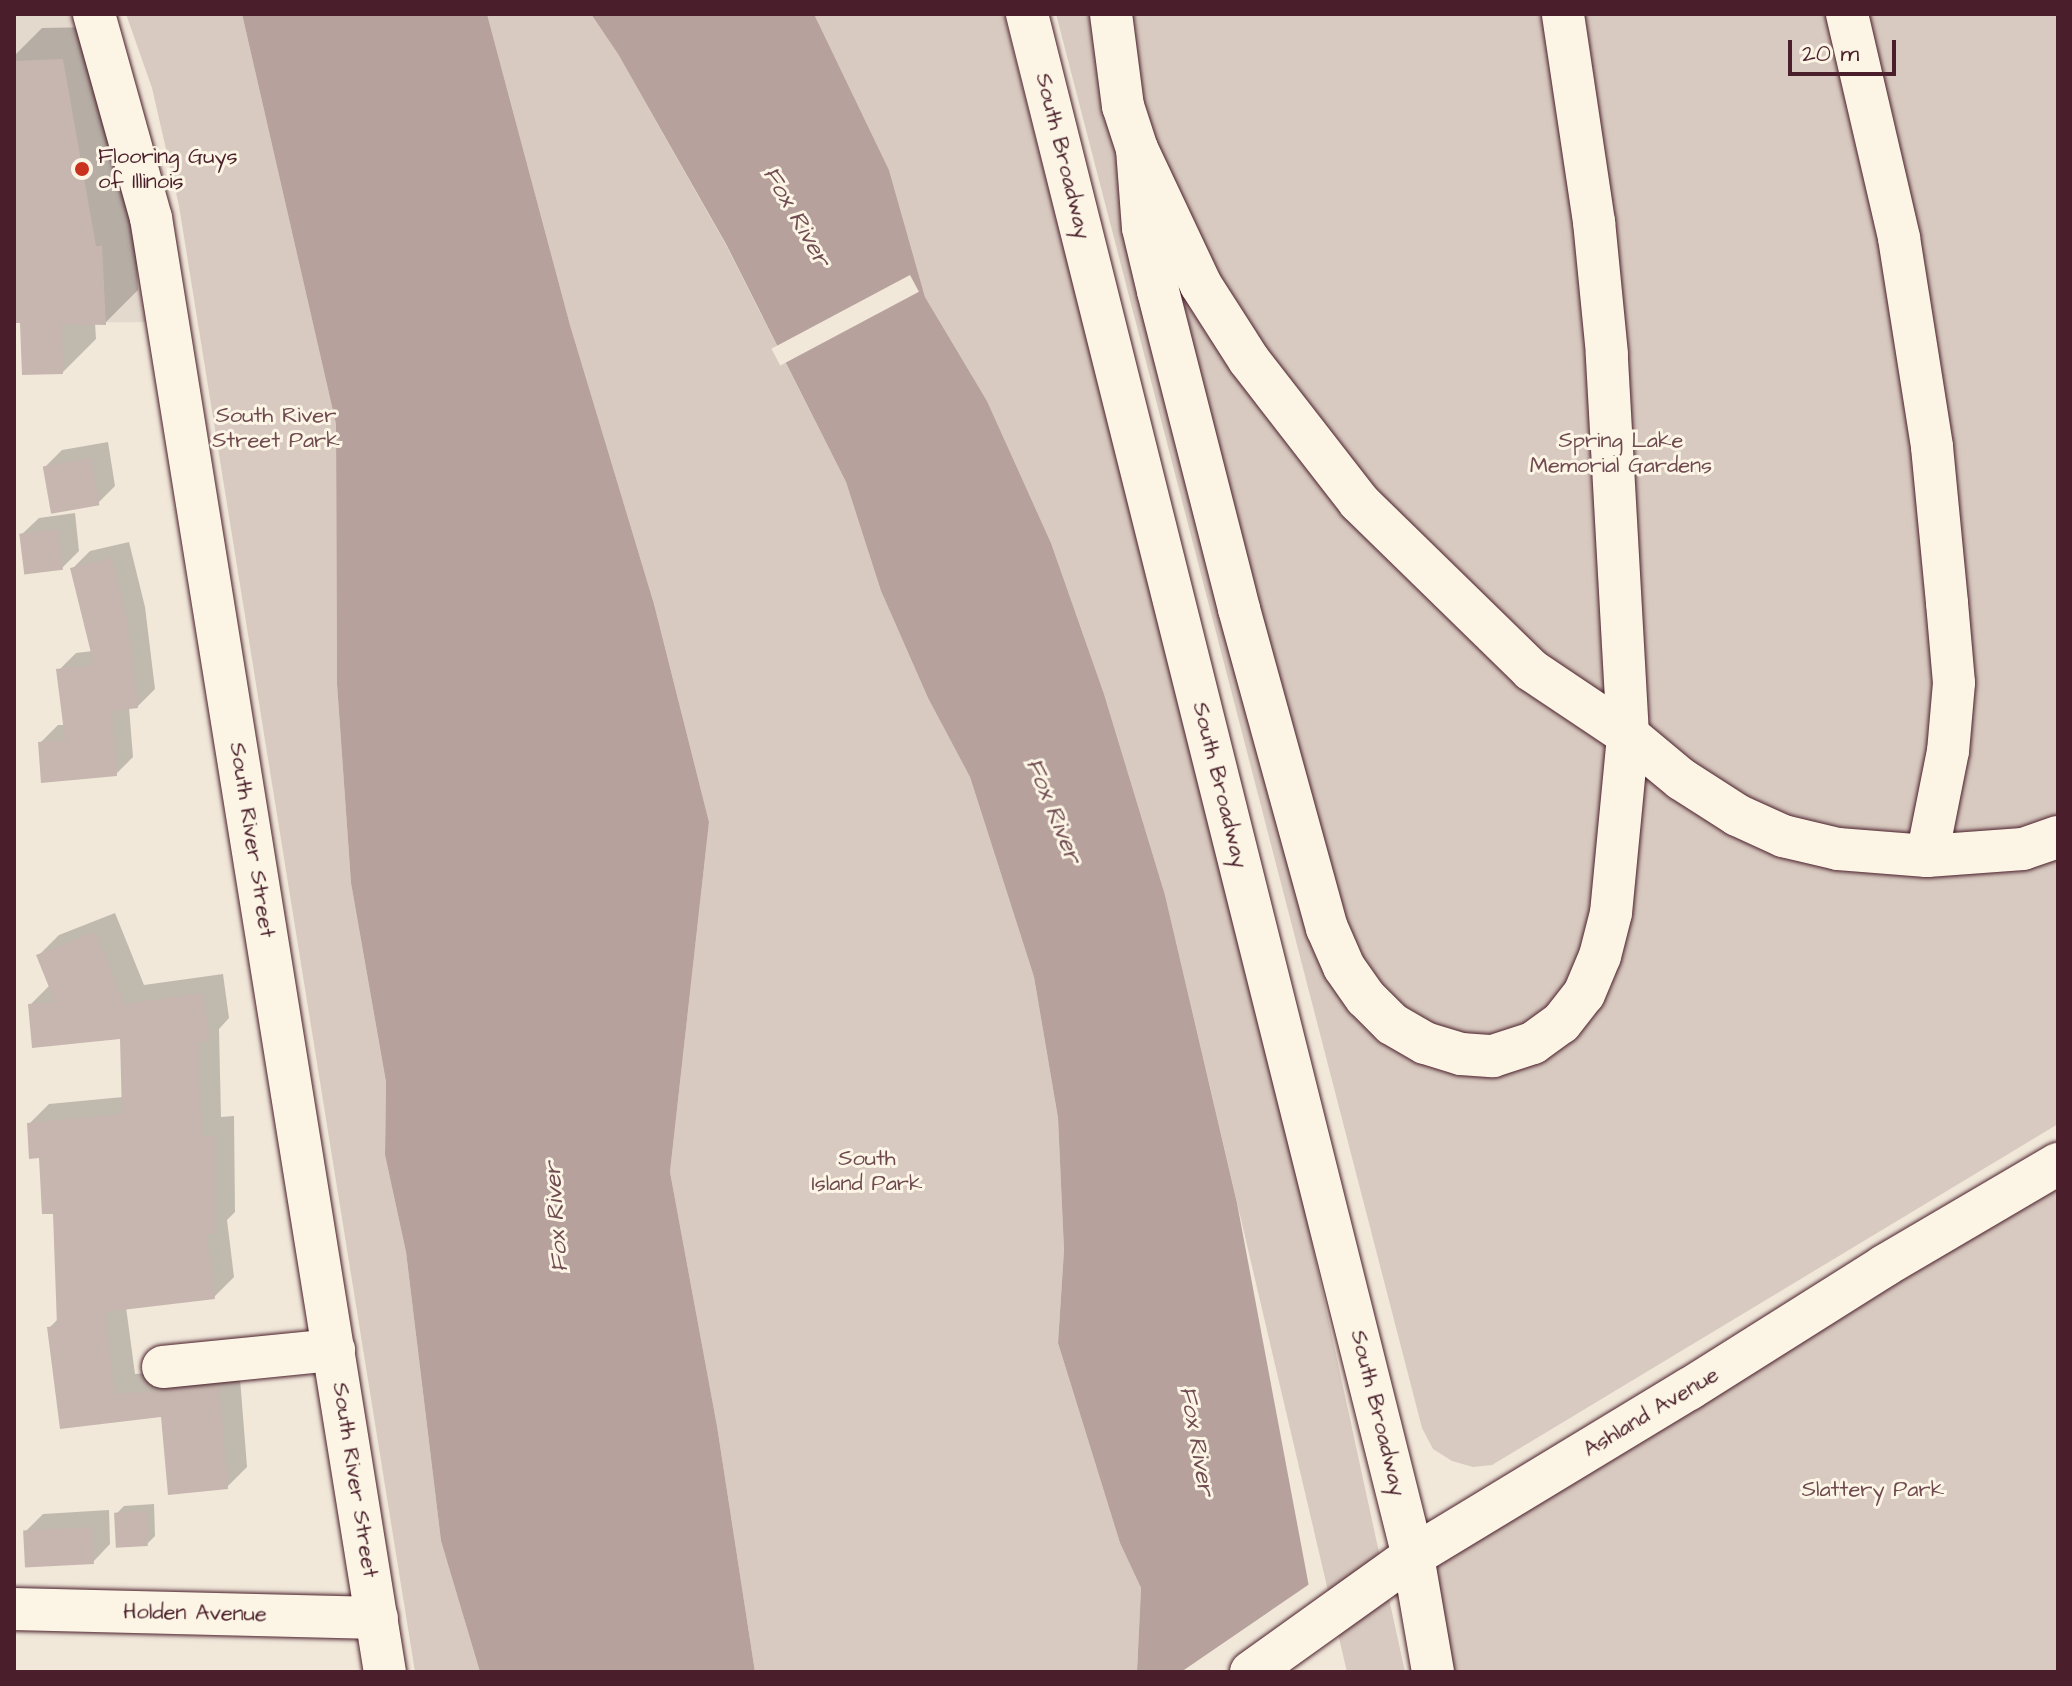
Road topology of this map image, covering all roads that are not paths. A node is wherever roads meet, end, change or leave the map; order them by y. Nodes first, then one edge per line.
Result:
1 (94, 14) edge
2 (1027, 14) edge
3 (1111, 14) edge
4 (1563, 14) edge
5 (1847, 14) edge
6 (1137, 149) junction
7 (1628, 735) junction
8 (2058, 837) edge
9 (1927, 856) junction
10 (2058, 1164) edge
11 (334, 1350) junction
12 (163, 1367) dead end
13 (1413, 1556) junction
14 (14, 1609) edge
15 (377, 1618) junction
16 (385, 1672) edge
17 (1251, 1672) edge
18 (1433, 1672) edge

1 - 11 street, South River Street
2 - 13 street, South Broadway
3 - 6 street
4 - 7 street
5 - 9 street
6 - 7 street
6 - 7 street
7 - 9 street
8 - 9 street
10 - 13 street, Ashland Avenue
11 - 12 street
11 - 15 street, South River Street
13 - 17 street, Ashland Avenue
13 - 18 street, South Broadway
14 - 15 street, Holden Avenue
15 - 16 street, South River Street

